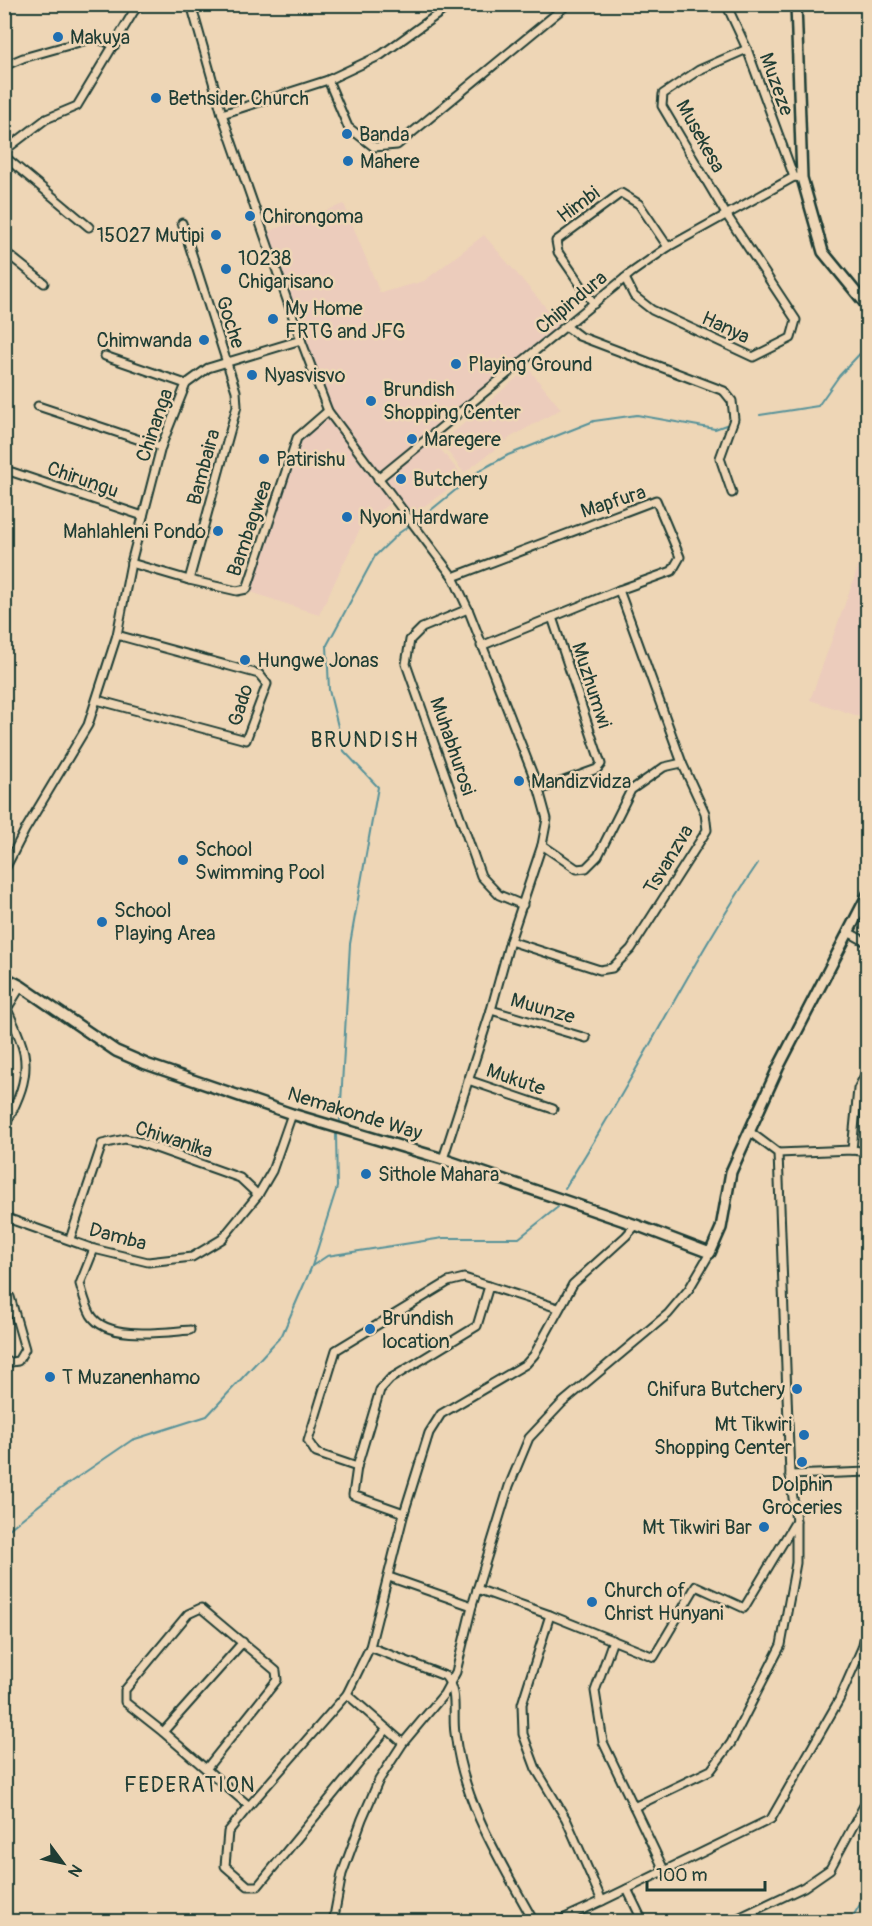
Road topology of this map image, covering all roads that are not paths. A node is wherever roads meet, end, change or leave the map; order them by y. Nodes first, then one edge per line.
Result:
1 (141, 4) edge
2 (191, 4) edge
3 (452, 4) edge
4 (568, 4) edge
5 (726, 4) edge
6 (796, 4) edge
7 (115, 45) junction
8 (747, 49) junction
9 (4, 66) edge
10 (328, 80) junction
11 (222, 114) junction
12 (4, 151) edge
13 (4, 156) edge
14 (798, 178) junction
15 (726, 214) junction
16 (182, 224) dead end
17 (89, 227) dead end
18 (668, 247) junction
19 (4, 251) edge
20 (625, 278) junction
21 (44, 283) dead end
22 (594, 304) junction
23 (867, 307) edge
24 (567, 327) junction
25 (301, 340) junction
26 (105, 356) dead end
27 (227, 363) junction
28 (186, 384) junction
29 (38, 406) dead end
30 (328, 411) junction
31 (161, 447) junction
32 (12, 472) dead end
33 (378, 479) junction
34 (732, 493) dead end
35 (143, 516) junction
36 (131, 562) junction
37 (453, 577) junction
38 (189, 580) junction
39 (618, 590) junction
40 (468, 609) junction
41 (552, 617) junction
42 (117, 635) junction
43 (481, 646) junction
44 (97, 700) junction
45 (682, 763) junction
46 (539, 790) junction
47 (542, 846) junction
48 (4, 871) edge
49 (867, 894) edge
50 (523, 905) junction
51 (848, 932) junction
52 (510, 941) junction
53 (867, 943) edge
54 (4, 977) edge
55 (21, 986) junction
56 (491, 1010) junction
57 (586, 1038) dead end
58 (867, 1069) edge
59 (468, 1080) junction
60 (554, 1109) dead end
61 (292, 1114) junction
62 (4, 1128) edge
63 (750, 1132) junction
64 (852, 1150) junction
65 (867, 1152) edge
66 (778, 1153) junction
67 (443, 1159) junction
68 (258, 1195) junction
69 (4, 1217) edge
70 (636, 1225) junction
71 (70, 1239) junction
72 (94, 1249) junction
73 (710, 1253) junction
74 (489, 1286) junction
75 (4, 1293) edge
76 (558, 1308) junction
77 (190, 1330) dead end
78 (4, 1363) edge
79 (357, 1467) junction
80 (867, 1472) edge
81 (790, 1476) junction
82 (404, 1513) junction
83 (796, 1521) junction
84 (389, 1577) junction
85 (477, 1588) junction
86 (472, 1606) junction
87 (550, 1615) junction
88 (867, 1623) edge
89 (613, 1641) junction
90 (243, 1642) junction
91 (370, 1647) junction
92 (451, 1684) junction
93 (347, 1694) junction
94 (387, 1729) junction
95 (164, 1732) junction
96 (403, 1743) junction
97 (206, 1769) junction
98 (867, 1798) edge
99 (249, 1806) junction
100 (634, 1807) junction
101 (664, 1870) junction
102 (627, 1889) junction
103 (602, 1901) junction
104 (333, 1922) edge
105 (534, 1922) edge
106 (555, 1922) edge
107 (643, 1922) edge
108 (730, 1922) edge

1 - 7 street
2 - 11 street
3 - 10 street
4 - 10 street
5 - 8 street, Muzeze
6 - 14 street
7 - 9 street
7 - 12 street
8 - 14 street, Muzeze
8 - 15 street, Musekesa
10 - 11 street
11 - 25 street
13 - 17 street
14 - 15 street, Chipindura
14 - 23 street
15 - 18 street, Chipindura
15 - 20 street, Hanya
16 - 27 street, Goche
18 - 20 street, Chipindura
18 - 22 street, Himbi
19 - 21 street
20 - 22 street, Chipindura
22 - 24 street, Chipindura
24 - 33 street, Chipindura
24 - 34 street
25 - 27 street, Chinanga
25 - 30 street
26 - 28 street
27 - 28 street, Chinanga
27 - 38 street, Bambaira
28 - 31 street, Chinanga
29 - 31 street
30 - 33 street
30 - 38 street, Bambagwea
31 - 35 street, Chinanga
32 - 35 street, Chirungu
33 - 37 street
35 - 36 street, Chinanga
36 - 38 street, Bambagwea
36 - 42 street, Chinanga
37 - 39 street, Mapfura
37 - 40 street
39 - 41 street, Mapfura
39 - 45 street, Tsvanzva
40 - 43 street
40 - 50 street, Muhabhurosi
41 - 43 street, Mapfura
41 - 46 street, Muzhumwi
42 - 44 street, Chinanga
42 - 44 street, Gado
43 - 46 street
44 - 48 street, Chinanga
45 - 47 street
45 - 52 street, Tsvanzva
46 - 47 street
47 - 50 street
49 - 51 street
50 - 52 street
51 - 53 street
51 - 63 street
52 - 56 street
54 - 55 street, Nemakonde Way
55 - 61 street, Nemakonde Way
55 - 62 street
56 - 57 street, Muunze
56 - 59 street
58 - 64 street
59 - 60 street, Mukute
59 - 67 street
61 - 67 street, Nemakonde Way
61 - 68 street, Damba
63 - 66 street
63 - 73 street
64 - 65 street
64 - 66 street
66 - 81 street
67 - 70 street, Nemakonde Way
68 - 71 street, Chiwanika
68 - 72 street, Damba
69 - 71 street, Damba
70 - 73 street, Nemakonde Way
70 - 76 street
71 - 72 street, Damba
72 - 77 street
73 - 85 street
74 - 76 street
74 - 79 street
74 - 79 street
75 - 78 street
76 - 82 street
79 - 82 street
80 - 81 street
81 - 83 street
82 - 84 street
83 - 89 street
83 - 100 street
84 - 86 street
84 - 91 street
85 - 86 street
85 - 87 street
86 - 92 street
87 - 89 street
87 - 103 street
88 - 101 street
89 - 100 street
90 - 95 street
90 - 95 street
90 - 97 street
91 - 92 street
91 - 93 street
92 - 96 street
92 - 105 street
93 - 94 street
93 - 99 street
94 - 96 street
94 - 99 street
95 - 97 street
96 - 104 street
97 - 99 street
98 - 108 street
100 - 101 street
101 - 102 street
102 - 103 street
102 - 107 street
103 - 106 street

